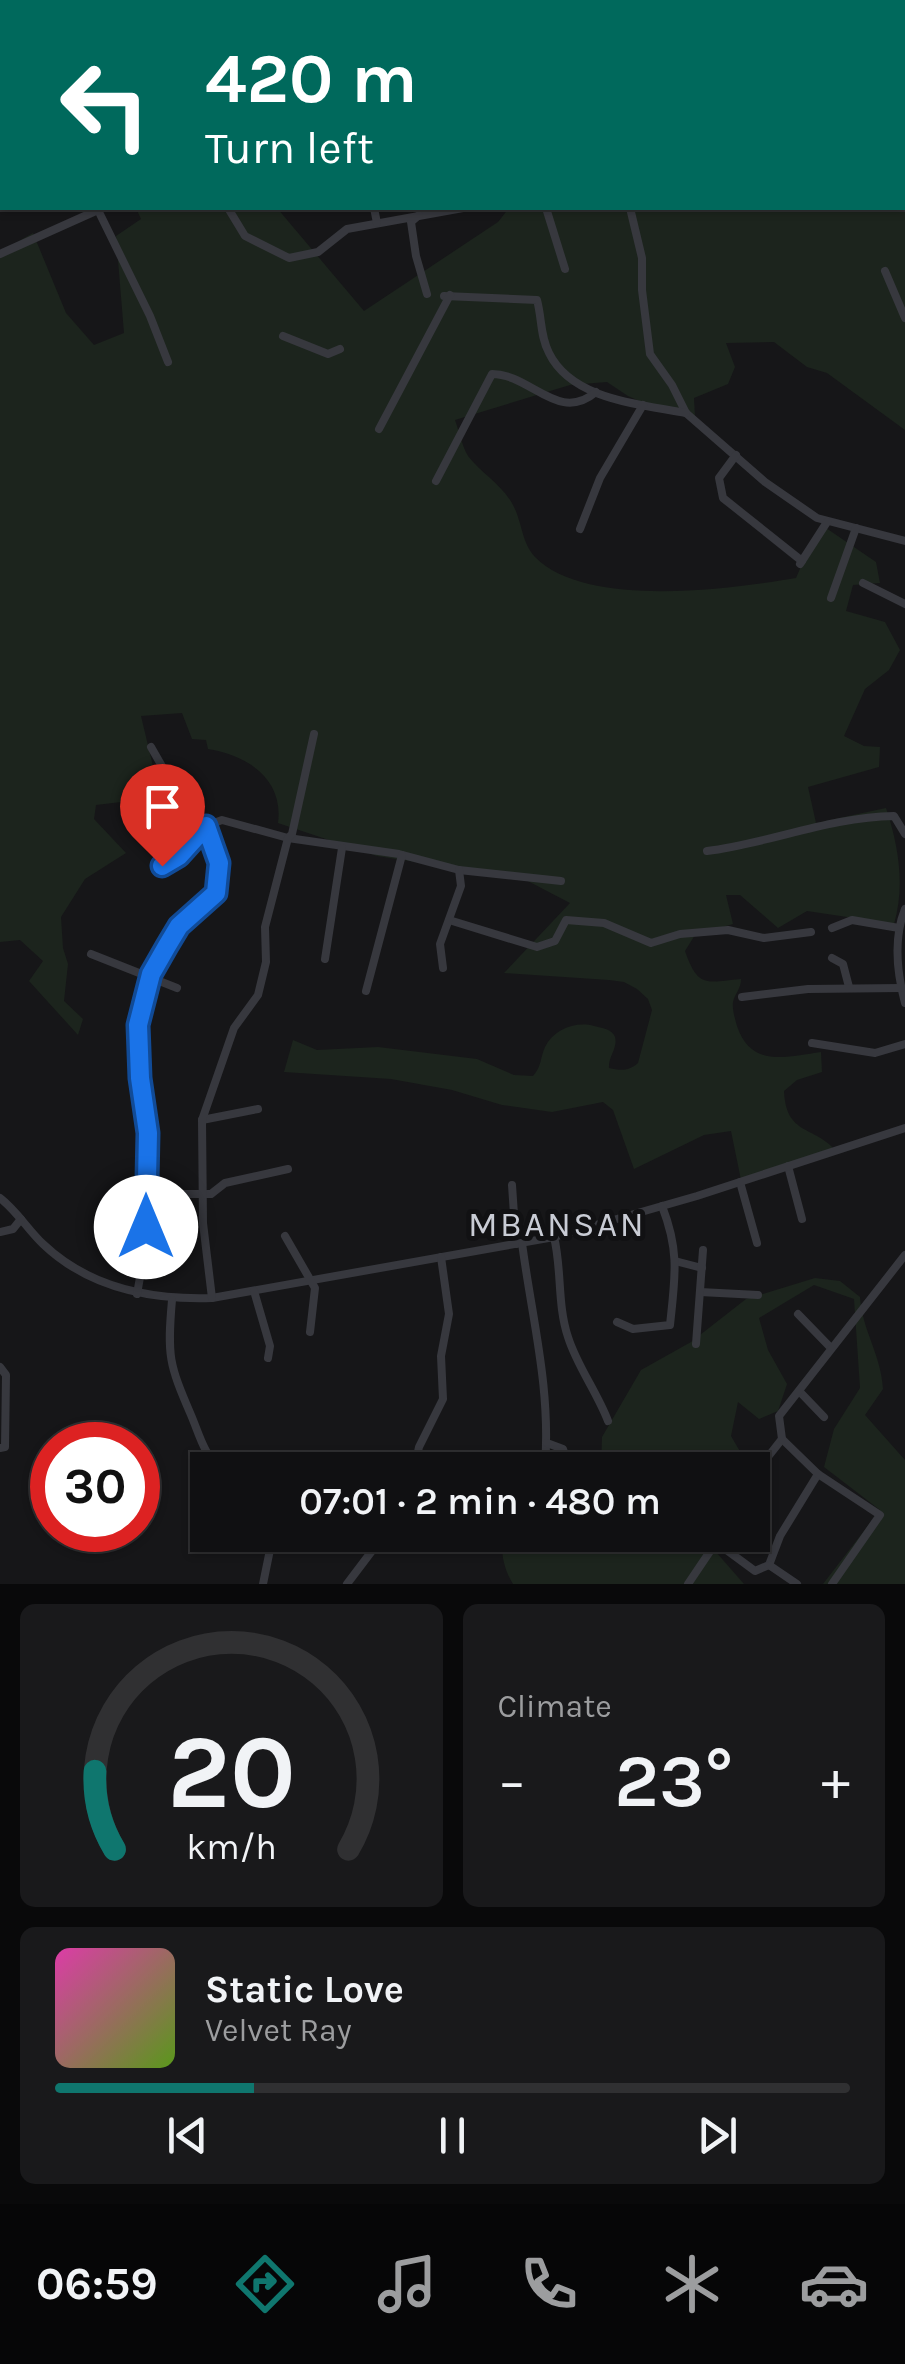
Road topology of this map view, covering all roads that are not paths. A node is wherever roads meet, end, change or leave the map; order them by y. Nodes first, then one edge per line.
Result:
1 (96, 210) edge
2 (98, 210) edge
3 (229, 210) edge
4 (374, 210) edge
5 (449, 210) edge
6 (547, 210) edge
7 (630, 210) edge
8 (420, 214) junction
9 (377, 223) junction
10 (0, 254) edge
11 (565, 269) dead end
12 (885, 271) dead end
13 (427, 294) dead end
14 (905, 318) edge
15 (283, 336) dead end
16 (340, 349) dead end
17 (168, 362) dead end
18 (596, 392) junction
19 (643, 405) junction
20 (686, 414) junction
21 (379, 429) dead end
22 (736, 455) junction
23 (436, 481) dead end
24 (827, 522) junction
25 (856, 528) junction
26 (580, 529) dead end
27 (905, 541) edge
28 (863, 583) dead end
29 (830, 598) dead end
30 (905, 604) edge
31 (314, 734) dead end
32 (150, 748) dead end
33 (206, 826) junction
34 (905, 834) edge
35 (288, 838) junction
36 (342, 848) junction
37 (706, 851) dead end
38 (402, 855) junction
39 (162, 866) dead end
40 (459, 870) junction
41 (561, 881) dead end
42 (904, 913) edge
43 (448, 920) junction
44 (832, 928) dead end
45 (899, 928) junction
46 (810, 932) dead end
47 (91, 954) dead end
48 (832, 958) dead end
49 (325, 959) dead end
50 (443, 968) dead end
51 (149, 980) junction
52 (849, 987) junction
53 (177, 988) dead end
54 (901, 988) junction
55 (366, 991) dead end
56 (742, 997) dead end
57 (905, 1003) edge
58 (812, 1043) dead end
59 (905, 1044) edge
60 (258, 1109) dead end
61 (202, 1120) junction
62 (905, 1128) edge
63 (788, 1166) junction
64 (288, 1170) dead end
65 (740, 1182) junction
66 (512, 1185) dead end
67 (203, 1194) junction
68 (0, 1198) edge
69 (149, 1202) junction
70 (662, 1206) junction
71 (21, 1219) junction
72 (802, 1219) dead end
73 (0, 1232) edge
74 (286, 1236) dead end
75 (554, 1237) junction
76 (756, 1243) dead end
77 (518, 1244) junction
78 (703, 1250) dead end
79 (905, 1255) edge
80 (441, 1257) junction
81 (675, 1261) junction
82 (702, 1268) junction
83 (310, 1280) junction
84 (254, 1291) junction
85 (700, 1292) junction
86 (137, 1294) junction
87 (758, 1296) dead end
88 (212, 1298) junction
89 (172, 1300) junction
90 (798, 1314) dead end
91 (617, 1322) dead end
92 (310, 1332) dead end
93 (696, 1344) dead end
94 (830, 1347) junction
95 (268, 1358) dead end
96 (0, 1367) edge
97 (800, 1392) junction
98 (3, 1411) edge
99 (824, 1417) dead end
100 (608, 1421) dead end
101 (782, 1440) junction
102 (547, 1442) junction
103 (0, 1448) edge
104 (205, 1452) edge
105 (419, 1452) edge
106 (546, 1452) edge
107 (564, 1452) edge
108 (770, 1455) edge
109 (818, 1474) junction
110 (270, 1552) edge
111 (371, 1552) edge
112 (710, 1552) edge
113 (734, 1552) edge
114 (770, 1565) junction
115 (263, 1584) edge
116 (347, 1584) edge
117 (688, 1584) edge
118 (797, 1584) edge
119 (832, 1584) edge

1 - 10 street
2 - 17 street
3 - 9 street
4 - 9 street
5 - 8 street
6 - 11 street
7 - 20 street
8 - 9 street
8 - 13 street
12 - 14 street
15 - 16 street
18 - 19 street
18 - 21 street
18 - 23 street
19 - 20 street
19 - 26 street
20 - 22 street
22 - 24 street
22 - 24 street
24 - 25 street
25 - 27 street
25 - 29 street
28 - 30 street
31 - 35 street
32 - 33 street
33 - 35 street
33 - 39 street
33 - 51 street
34 - 37 street
35 - 36 street
35 - 61 street
36 - 38 street
36 - 49 street
38 - 40 street
38 - 55 street
40 - 41 street
40 - 43 street
42 - 45 street
43 - 46 street
43 - 50 street
44 - 45 street
45 - 54 street
47 - 51 street
48 - 52 street
51 - 53 street
51 - 69 street
52 - 54 street
52 - 56 street
54 - 57 street
58 - 59 street
60 - 61 street
61 - 67 street
62 - 63 street
63 - 65 street
63 - 72 street
64 - 67 street
65 - 70 street
65 - 76 street
66 - 77 street
67 - 69 street
67 - 88 street
68 - 71 street
69 - 86 street
70 - 75 street
70 - 81 street
71 - 73 street
71 - 86 street
74 - 83 street
75 - 77 street
75 - 100 street
77 - 80 street
77 - 102 street
78 - 82 street
79 - 94 street
80 - 83 street
80 - 105 street
81 - 82 street
81 - 91 street
82 - 85 street
83 - 84 street
83 - 92 street
84 - 88 street
84 - 95 street
85 - 87 street
85 - 93 street
86 - 89 street
88 - 89 street
89 - 104 street
90 - 94 street
94 - 97 street
96 - 98 street
97 - 99 street
97 - 101 street
98 - 103 street
101 - 108 street
101 - 109 street
102 - 106 street
102 - 107 street
109 - 114 street
109 - 119 street
110 - 115 street
111 - 116 street
112 - 117 street
113 - 114 street
114 - 118 street

